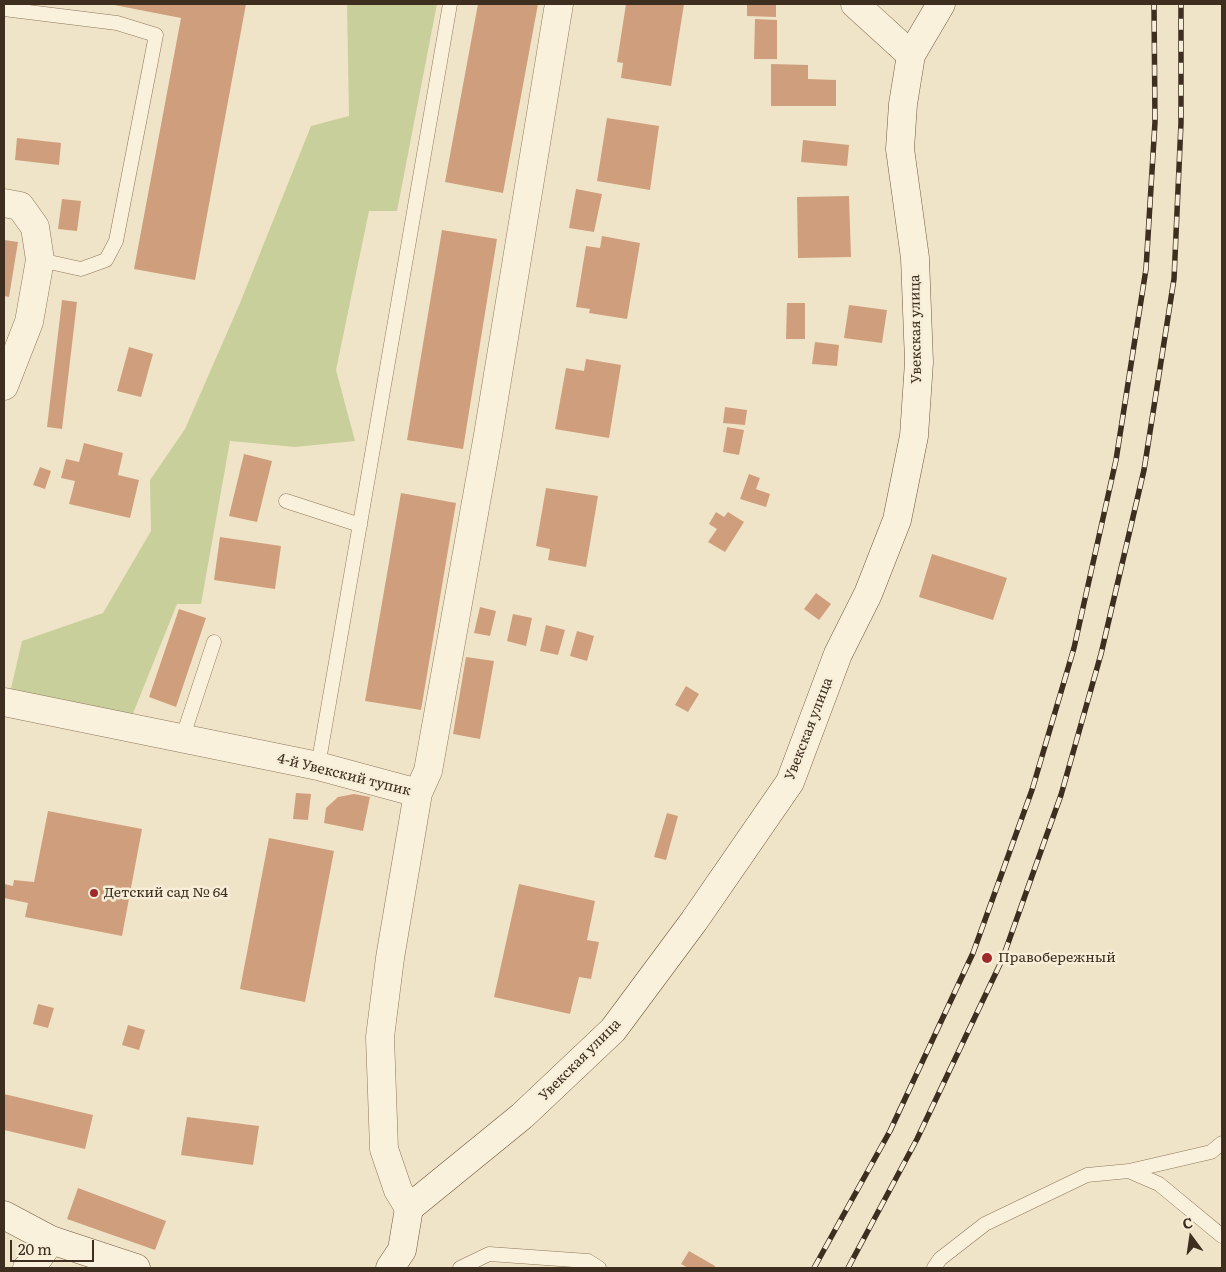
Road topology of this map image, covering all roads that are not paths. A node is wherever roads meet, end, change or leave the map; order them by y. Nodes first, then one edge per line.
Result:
1 (450, 4) edge
2 (559, 4) edge
3 (855, 4) edge
4 (941, 4) edge
5 (4, 9) edge
6 (911, 55) junction
7 (4, 203) edge
8 (40, 260) junction
9 (4, 386) edge
10 (286, 501) dead end
11 (360, 525) junction
12 (214, 642) dead end
13 (4, 702) edge
14 (182, 739) junction
15 (318, 766) junction
16 (418, 793) junction
17 (1222, 1143) edge
18 (1129, 1171) junction
19 (410, 1208) junction
20 (4, 1215) edge
21 (1222, 1236) edge
22 (51, 1240) junction
23 (27, 1268) edge
24 (136, 1268) edge
25 (390, 1268) edge
26 (460, 1268) edge
27 (599, 1268) edge
28 (934, 1268) edge

1 - 11 lane
2 - 16 street
3 - 6 street
4 - 6 street, Увекская улица
5 - 8 lane
6 - 19 street, Увекская улица
7 - 8 street
8 - 9 street
10 - 11 lane
11 - 15 lane
12 - 14 lane
13 - 14 street, 4-й Увекский тупик
14 - 15 street, 4-й Увекский тупик
15 - 16 street, 4-й Увекский тупик
16 - 19 street, 4-й Увекский тупик
17 - 18 lane
18 - 21 lane
18 - 28 lane
19 - 25 street
20 - 22 street
22 - 23 street
22 - 24 street
26 - 27 lane

